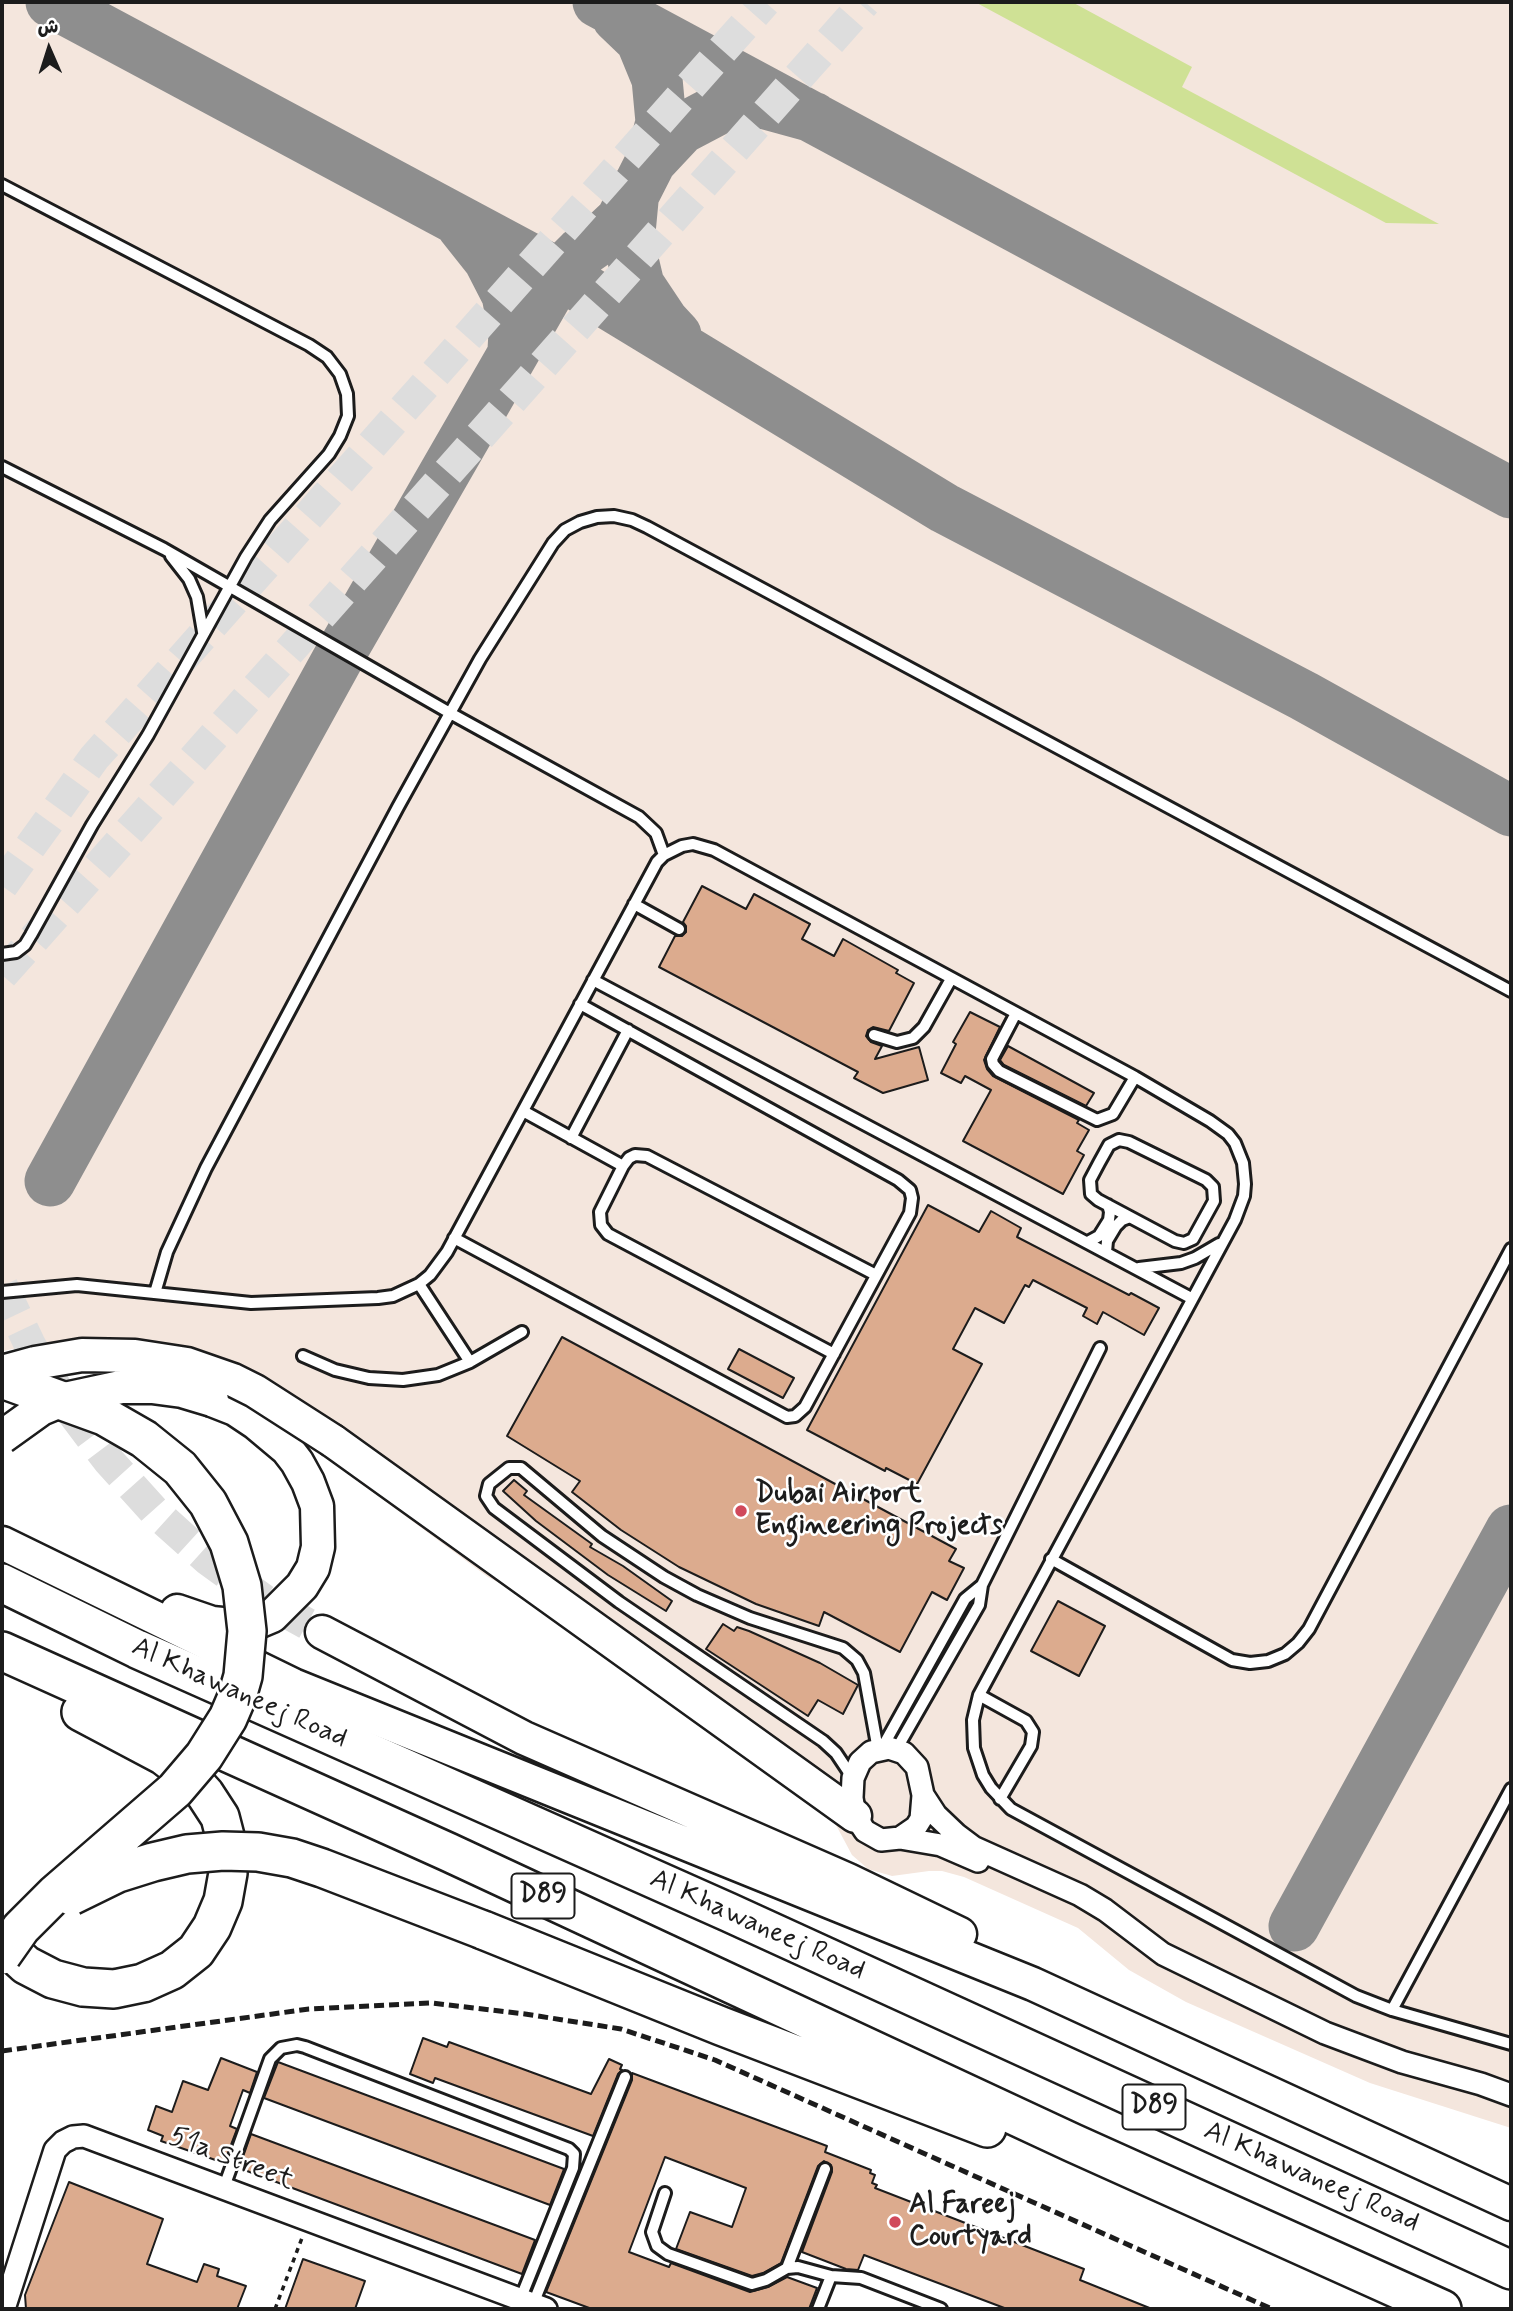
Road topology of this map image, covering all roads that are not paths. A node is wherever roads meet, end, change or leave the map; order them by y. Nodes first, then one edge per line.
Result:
1 (2, 185) edge
2 (2, 467) edge
3 (164, 549) junction
4 (229, 585) junction
5 (203, 635) junction
6 (450, 713) junction
7 (664, 855) junction
8 (634, 904) junction
9 (679, 929) dead end
10 (2, 954) edge
11 (951, 979) junction
12 (593, 980) junction
13 (1511, 991) edge
14 (580, 1004) junction
15 (1015, 1014) junction
16 (628, 1030) junction
17 (874, 1035) dead end
18 (1135, 1077) junction
19 (523, 1111) junction
20 (571, 1138) junction
21 (623, 1166) junction
22 (1108, 1205) junction
23 (1130, 1217) junction
24 (454, 1238) junction
25 (1088, 1242) junction
26 (1221, 1243) junction
27 (1511, 1249) edge
28 (1106, 1252) junction
29 (1136, 1268) junction
30 (876, 1275) junction
31 (419, 1284) junction
32 (2, 1292) edge
33 (155, 1293) junction
34 (1191, 1298) junction
35 (522, 1332) dead end
36 (1100, 1348) dead end
37 (834, 1354) junction
38 (303, 1356) dead end
39 (470, 1362) junction
40 (2, 1372) edge
41 (2, 1379) edge
42 (2, 1437) edge
43 (2, 1544) edge
44 (1051, 1559) junction
45 (2, 1583) edge
46 (104, 1592) junction
47 (322, 1632) tunnel mouth
48 (6, 1653) edge
49 (979, 1695) junction
50 (885, 1750) junction
51 (853, 1778) junction
52 (1511, 1789) edge
53 (923, 1795) junction
54 (1000, 1799) junction
55 (855, 1815) junction
56 (900, 1839) junction
57 (38, 1912) junction
58 (2, 1943) edge
59 (2, 1955) edge
60 (1033, 1984) junction
61 (1392, 2010) junction
62 (1511, 2044) edge
63 (625, 2077) dead end
64 (1511, 2095) edge
65 (1511, 2105) edge
66 (1073, 2143) junction
67 (825, 2169) dead end
68 (224, 2187) junction
69 (665, 2193) dead end
70 (1511, 2204) edge
71 (788, 2268) junction
72 (1511, 2270) edge
73 (831, 2276) junction
74 (533, 2304) edge
75 (4, 2309) edge
76 (818, 2309) edge
77 (941, 2309) edge
78 (1442, 2309) edge

1 - 4 lane
2 - 3 lane
3 - 4 lane
3 - 5 lane
4 - 5 lane
4 - 6 lane
5 - 10 lane
6 - 7 lane
6 - 13 lane
6 - 33 lane
7 - 8 lane
7 - 11 lane
8 - 9 lane
8 - 12 lane
11 - 15 lane
11 - 17 lane
12 - 14 lane
12 - 25 lane
14 - 16 lane
14 - 19 lane
15 - 18 lane
15 - 18 lane
16 - 20 lane
16 - 30 lane
18 - 26 lane
19 - 20 lane
19 - 24 lane
20 - 21 lane
21 - 30 lane
21 - 37 lane
22 - 23 lane
22 - 23 lane
22 - 25 lane
23 - 28 lane
24 - 31 lane
24 - 37 lane
25 - 28 lane
26 - 29 lane
26 - 34 lane
27 - 44 lane
28 - 29 lane
29 - 34 lane
30 - 37 lane
31 - 33 lane
31 - 39 lane
32 - 33 lane
34 - 44 lane
35 - 39 lane
36 - 50 lane
38 - 39 lane
40 - 55 main road, bridge
41 - 57 highway, bridge
42 - 46 main road, bridge
43 - 46 main road
44 - 49 lane
45 - 72 highway, Al Khawaneej Road / D89
46 - 60 main road
47 - 60 main road
48 - 58 highway
48 - 66 highway, Al Khawaneej Road / D89
49 - 54 lane
49 - 54 lane
50 - 51 street
50 - 51 lane
50 - 53 street
51 - 55 street
52 - 61 lane
53 - 56 street
53 - 64 street
54 - 61 lane
55 - 56 street
56 - 65 street
57 - 59 highway, bridge
57 - 66 highway, bridge
60 - 70 main road
61 - 62 lane
63 - 74 lane
66 - 78 highway, Al Khawaneej Road / D89
67 - 71 lane
68 - 74 street, 51a Street
68 - 74 lane
68 - 75 street, 51a Street
69 - 71 lane
71 - 73 lane
73 - 76 lane
73 - 77 lane

